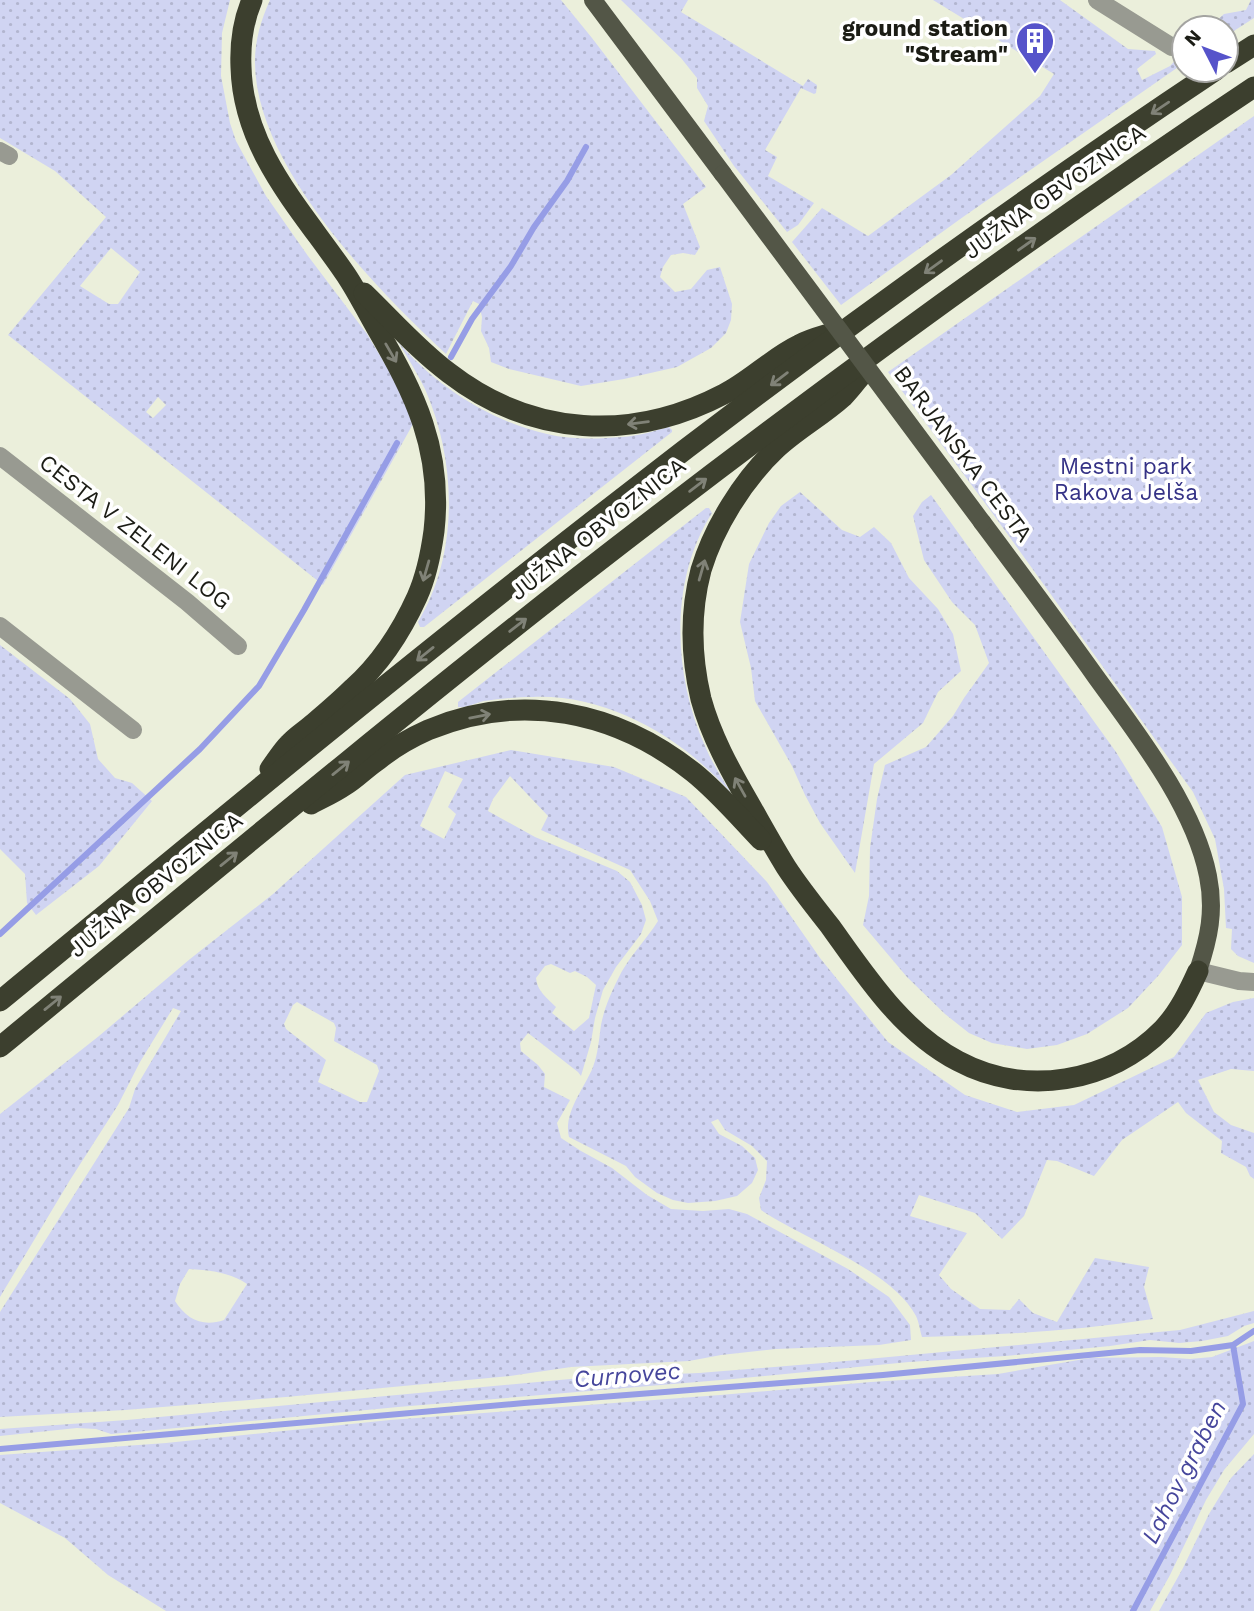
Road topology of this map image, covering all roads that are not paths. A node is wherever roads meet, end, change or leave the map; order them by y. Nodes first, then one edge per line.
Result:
1 (252, 0) edge
2 (593, 0) edge
3 (1097, 0) edge
4 (1170, 46) edge
5 (1196, 84) edge
6 (1254, 87) edge
7 (345, 273) junction
8 (854, 324) junction
9 (892, 340) junction
10 (0, 456) edge
11 (0, 626) edge
12 (238, 646) dead end
13 (134, 730) dead end
14 (250, 796) junction
15 (269, 826) junction
16 (786, 868) junction
17 (1198, 971) junction
18 (1254, 982) edge
19 (0, 1001) edge
20 (0, 1047) edge

1 - 7 highway
2 - 17 main road, BARJANSKA CESTA, bridge
3 - 4 street
5 -> 8 highway, JUŽNA OBVOZNICA
9 -> 6 highway, JUŽNA OBVOZNICA
8 -> 7 highway
7 -> 14 highway
8 -> 14 highway, JUŽNA OBVOZNICA
15 -> 9 highway, JUŽNA OBVOZNICA
16 -> 9 highway
10 - 12 street, CESTA V ZELENI LOG
11 - 13 street
14 - 19 highway, JUŽNA OBVOZNICA
15 -> 16 highway
20 -> 15 highway, JUŽNA OBVOZNICA
16 - 17 highway
17 - 18 street

